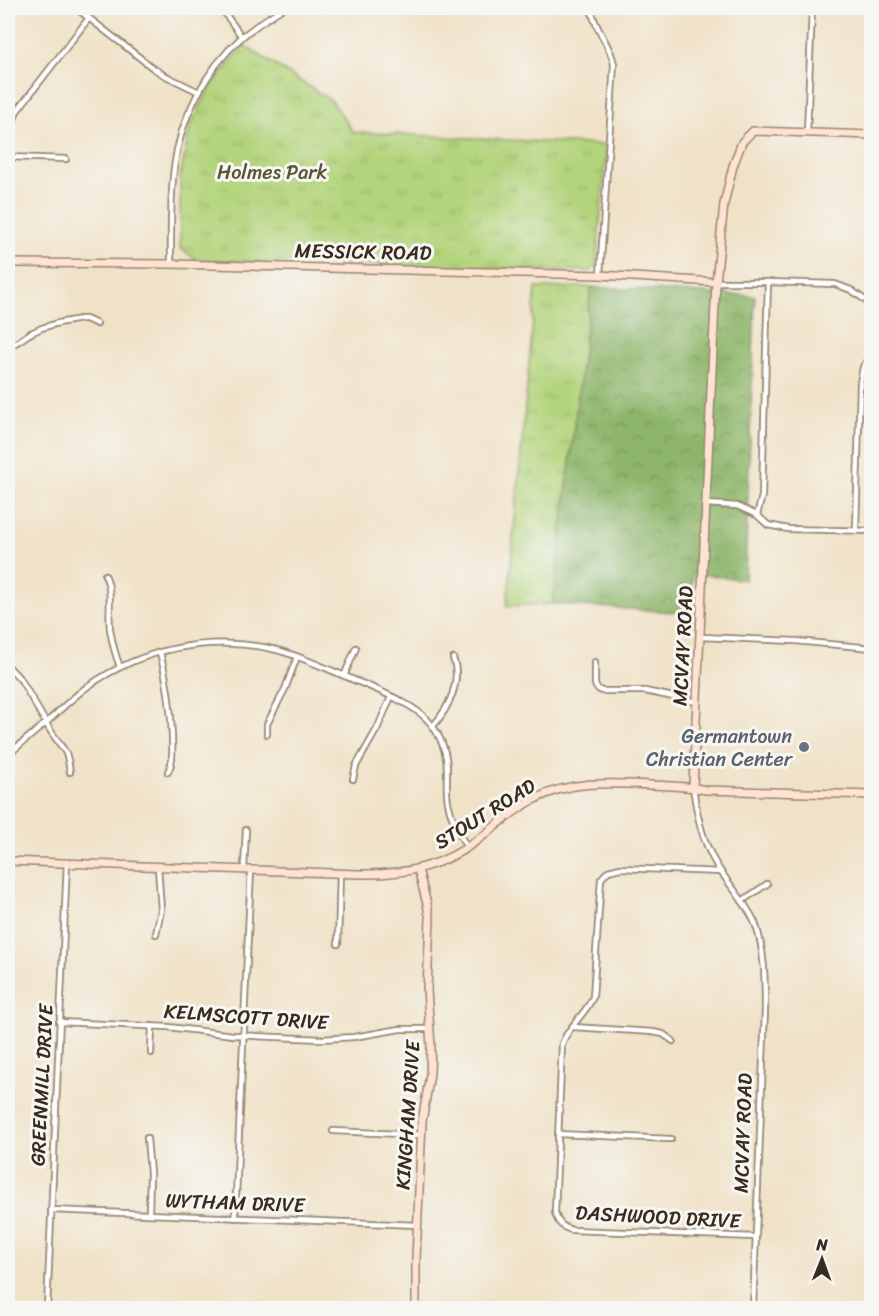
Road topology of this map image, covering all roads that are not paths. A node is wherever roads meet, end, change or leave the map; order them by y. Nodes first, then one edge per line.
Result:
1 (76, 8) edge
2 (221, 8) edge
3 (283, 8) edge
4 (591, 8) edge
5 (812, 8) edge
6 (89, 18) junction
7 (242, 36) junction
8 (199, 92) junction
9 (807, 132) junction
10 (872, 135) edge
11 (8, 157) edge
12 (66, 159) dead end
13 (8, 263) edge
14 (171, 264) junction
15 (600, 274) junction
16 (716, 282) junction
17 (768, 282) junction
18 (872, 305) edge
19 (97, 324) dead end
20 (8, 346) edge
21 (872, 353) edge
22 (707, 504) junction
23 (757, 515) junction
24 (856, 530) junction
25 (872, 531) edge
26 (105, 575) dead end
27 (700, 637) junction
28 (357, 648) dead end
29 (872, 648) edge
30 (160, 652) junction
31 (297, 657) junction
32 (453, 658) dead end
33 (595, 662) dead end
34 (8, 666) edge
35 (120, 667) junction
36 (344, 676) junction
37 (391, 697) junction
38 (697, 703) junction
39 (46, 722) junction
40 (433, 726) junction
41 (267, 734) dead end
42 (8, 755) edge
43 (70, 772) dead end
44 (168, 772) dead end
45 (353, 779) dead end
46 (693, 787) junction
47 (872, 795) edge
48 (246, 830) dead end
49 (467, 848) junction
50 (8, 861) edge
51 (67, 863) junction
52 (158, 867) junction
53 (418, 869) junction
54 (247, 870) junction
55 (721, 872) junction
56 (340, 873) junction
57 (767, 884) dead end
58 (742, 901) junction
59 (156, 934) dead end
60 (338, 944) dead end
61 (59, 1022) junction
62 (152, 1026) junction
63 (573, 1027) junction
64 (430, 1029) junction
65 (243, 1036) junction
66 (673, 1041) dead end
67 (151, 1053) dead end
68 (333, 1131) dead end
69 (558, 1134) junction
70 (421, 1135) junction
71 (147, 1138) dead end
72 (671, 1139) dead end
73 (51, 1210) junction
74 (149, 1214) junction
75 (235, 1218) junction
76 (417, 1225) junction
77 (755, 1237) junction
78 (47, 1308) edge
79 (416, 1308) edge
80 (753, 1308) edge

1 - 6 street
2 - 7 street
3 - 7 street
4 - 15 street
5 - 9 street
6 - 8 street
6 - 11 street
7 - 8 street
8 - 14 street
9 - 10 street, MCVAY ROAD
9 - 16 street, MCVAY ROAD
11 - 12 street
13 - 14 street, MESSICK ROAD
14 - 15 street, MESSICK ROAD
15 - 16 street, MESSICK ROAD
16 - 17 street
16 - 22 street, MCVAY ROAD
17 - 18 street
17 - 23 street
19 - 20 street
21 - 24 street
22 - 23 street
22 - 27 street, MCVAY ROAD
23 - 24 street
24 - 25 street
26 - 35 street
27 - 29 street
27 - 38 street, MCVAY ROAD
28 - 36 street
30 - 31 street
30 - 35 street
30 - 44 street
31 - 36 street
31 - 41 street
32 - 40 street
33 - 38 street
34 - 39 street
35 - 39 street
36 - 37 street
37 - 40 street
37 - 45 street
38 - 46 street, MCVAY ROAD
39 - 42 street
39 - 43 street
40 - 49 street
46 - 47 street, STOUT ROAD
46 - 49 street, STOUT ROAD
46 - 55 street, MCVAY ROAD
48 - 54 street
49 - 53 street, STOUT ROAD
50 - 51 street, STOUT ROAD
51 - 52 street, STOUT ROAD
51 - 61 street, GREENMILL DRIVE
52 - 54 street, STOUT ROAD
52 - 59 street
53 - 56 street, STOUT ROAD
53 - 64 street, KINGHAM DRIVE
54 - 56 street, STOUT ROAD
54 - 65 street
55 - 58 street, MCVAY ROAD
55 - 63 street
56 - 60 street
57 - 58 street
58 - 77 street, MCVAY ROAD
61 - 62 street, KELMSCOTT DRIVE
61 - 73 street, GREENMILL DRIVE
62 - 65 street, KELMSCOTT DRIVE
62 - 67 street
63 - 66 street
63 - 69 street
64 - 65 street, KELMSCOTT DRIVE
64 - 70 street, KINGHAM DRIVE
65 - 75 street
68 - 70 street
69 - 72 street
69 - 77 street, DASHWOOD DRIVE
70 - 76 street, KINGHAM DRIVE
71 - 74 street
73 - 74 street, WYTHAM DRIVE
73 - 78 street, GREENMILL DRIVE
74 - 75 street, WYTHAM DRIVE
75 - 76 street, WYTHAM DRIVE
76 - 79 street, KINGHAM DRIVE
77 - 80 street, MCVAY ROAD

